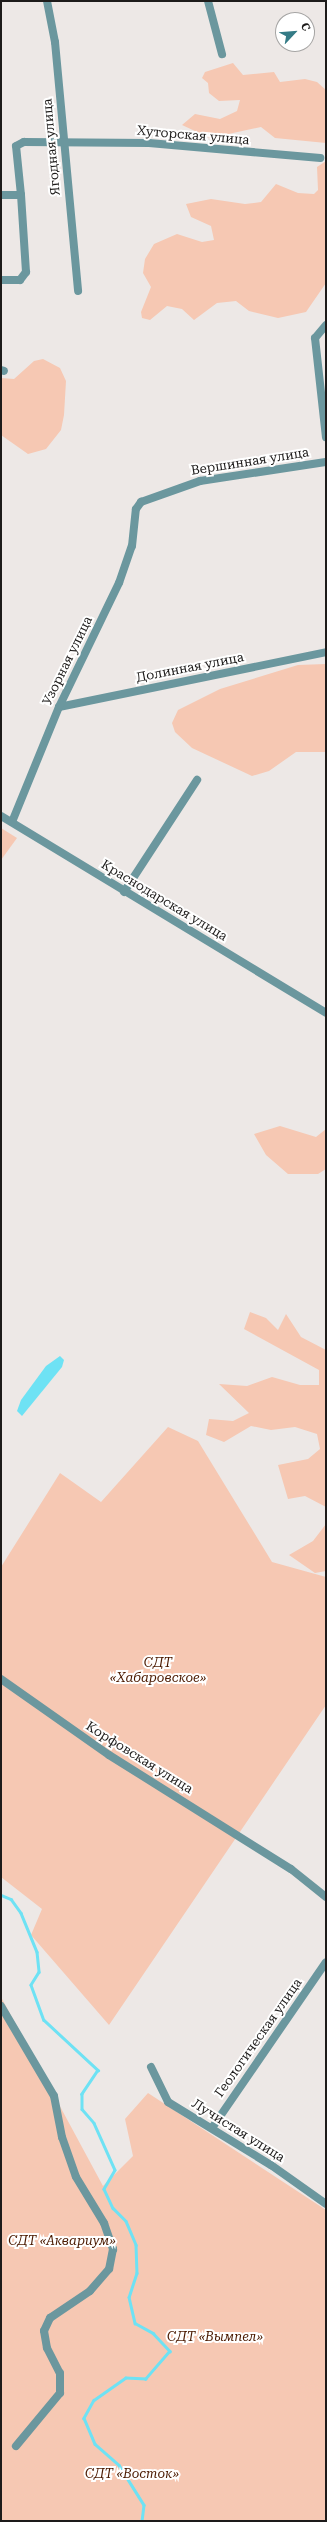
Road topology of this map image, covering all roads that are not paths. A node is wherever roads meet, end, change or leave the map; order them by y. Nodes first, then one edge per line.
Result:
1 (47, 1) edge
2 (208, 1) edge
3 (222, 54) dead end
4 (64, 145) junction
5 (320, 158) dead end
6 (1, 195) edge
7 (21, 195) junction
8 (1, 280) edge
9 (78, 291) dead end
10 (326, 325) edge
11 (326, 437) edge
12 (326, 462) edge
13 (136, 509) joint
14 (326, 652) edge
15 (59, 706) junction
16 (197, 780) dead end
17 (1, 816) edge
18 (12, 822) junction
19 (124, 892) junction
20 (326, 1013) edge
21 (1, 1679) edge
22 (326, 1897) edge
23 (326, 1962) edge
24 (1, 2006) edge
25 (151, 2067) dead end
26 (212, 2128) junction
27 (326, 2204) edge
28 (16, 2446) dead end

1 - 4 street, Ягодная улица
2 - 3 street
4 - 5 street, Хуторская улица
4 - 7 street, Хуторская улица
4 - 9 street, Ягодная улица
6 - 7 street
7 - 8 street
10 - 11 street
12 - 13 street, Вершинная улица
13 - 15 street, Узорная улица
14 - 15 street, Долинная улица
15 - 18 street, Узорная улица
16 - 19 street
17 - 18 street, Краснодарская улица
18 - 19 street, Краснодарская улица
19 - 20 street, Краснодарская улица
21 - 22 street, Корфовская улица
23 - 26 street, Геологическая улица
24 - 28 street
25 - 26 street, Лучистая улица
26 - 27 street, Лучистая улица

